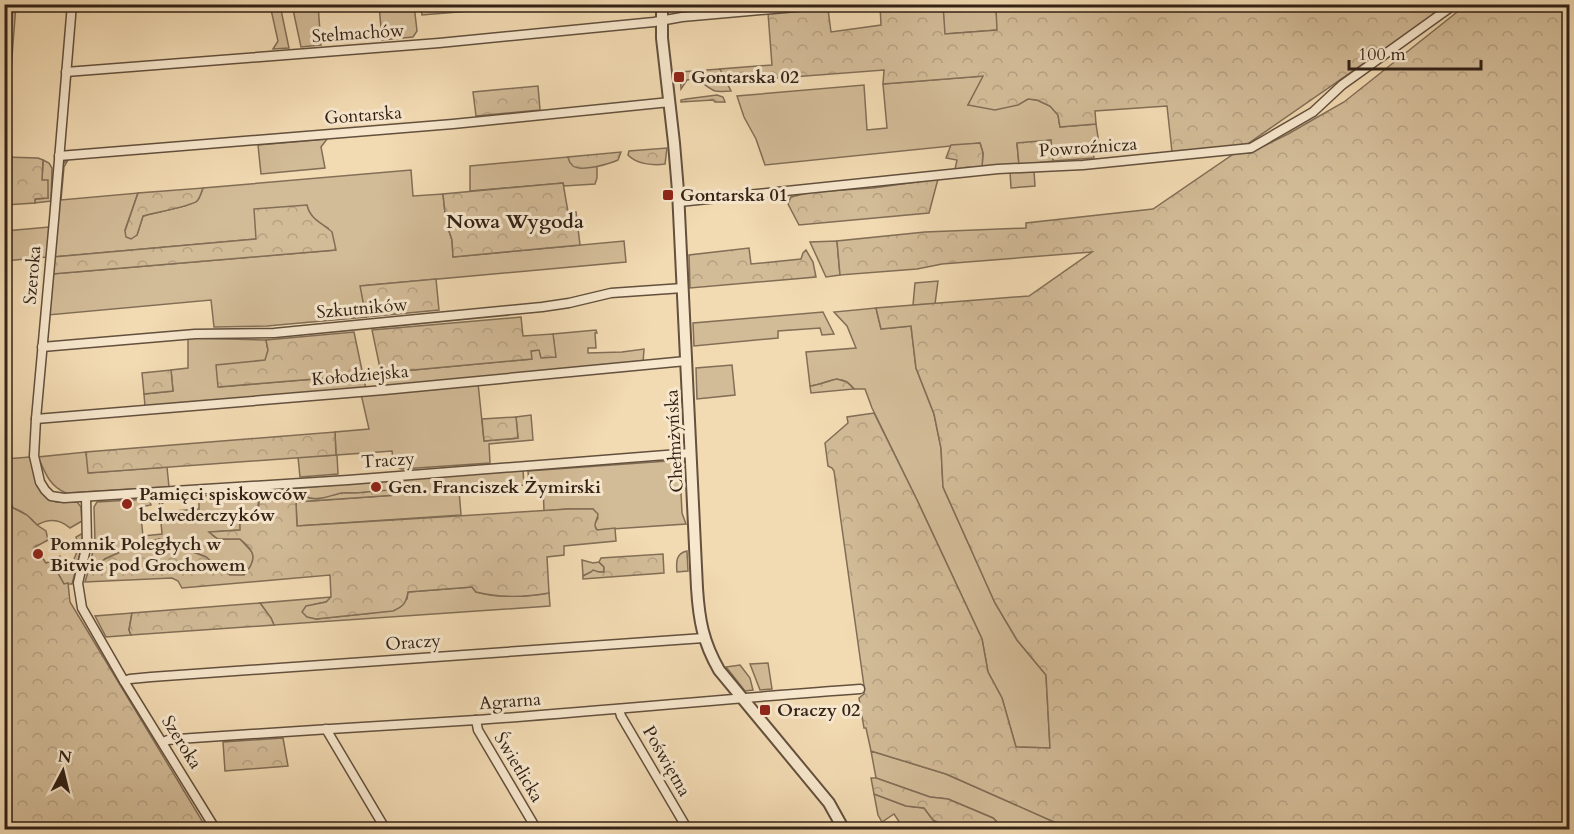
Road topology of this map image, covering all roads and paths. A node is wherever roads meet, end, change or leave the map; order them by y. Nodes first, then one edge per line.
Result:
1 (72, 4) edge
2 (662, 4) edge
3 (831, 4) edge
4 (1455, 4) edge
5 (661, 21) junction
6 (66, 72) junction
7 (670, 102) junction
8 (59, 156) junction
9 (679, 202) junction
10 (683, 288) junction
11 (42, 347) junction
12 (686, 361) junction
13 (36, 419) junction
14 (691, 453) junction
15 (86, 496) junction
16 (704, 638) junction
17 (124, 681) junction
18 (860, 689) dead end
19 (740, 698) junction
20 (619, 709) junction
21 (476, 720) junction
22 (326, 729) junction
23 (163, 742) junction
24 (216, 830) edge
25 (386, 830) edge
26 (537, 830) edge
27 (688, 830) edge
28 (844, 830) edge

1 - 6 street, Szeroka
2 - 5 street, Chełmżyńska
3 - 5 street, Stelmachów
4 - 9 street, Powroźnicza
5 - 6 street, Stelmachów
5 - 7 street, Chełmżyńska
6 - 8 street, Szeroka
7 - 8 street, Gontarska
7 - 9 street, Chełmżyńska
8 - 11 street, Szeroka
9 - 10 street, Chełmżyńska
10 - 11 street, Szkutników
10 - 12 street, Chełmżyńska
11 - 13 street, Szeroka
12 - 13 street, Kołodziejska
12 - 14 street, Chełmżyńska
13 - 15 street, Szeroka
14 - 15 street, Traczy
14 - 16 street, Chełmżyńska
15 - 17 street, Szeroka
16 - 17 street, Oraczy
16 - 19 street, Chełmżyńska
17 - 23 street, Szeroka
18 - 19 street, Agrarna
19 - 20 street, Agrarna
19 - 28 street, Chełmżyńska
20 - 21 street, Agrarna
20 - 27 street, Poświętna
21 - 22 street, Agrarna
21 - 26 street, Świetlicka
22 - 23 street, Agrarna
22 - 25 street
23 - 24 street, Szeroka

